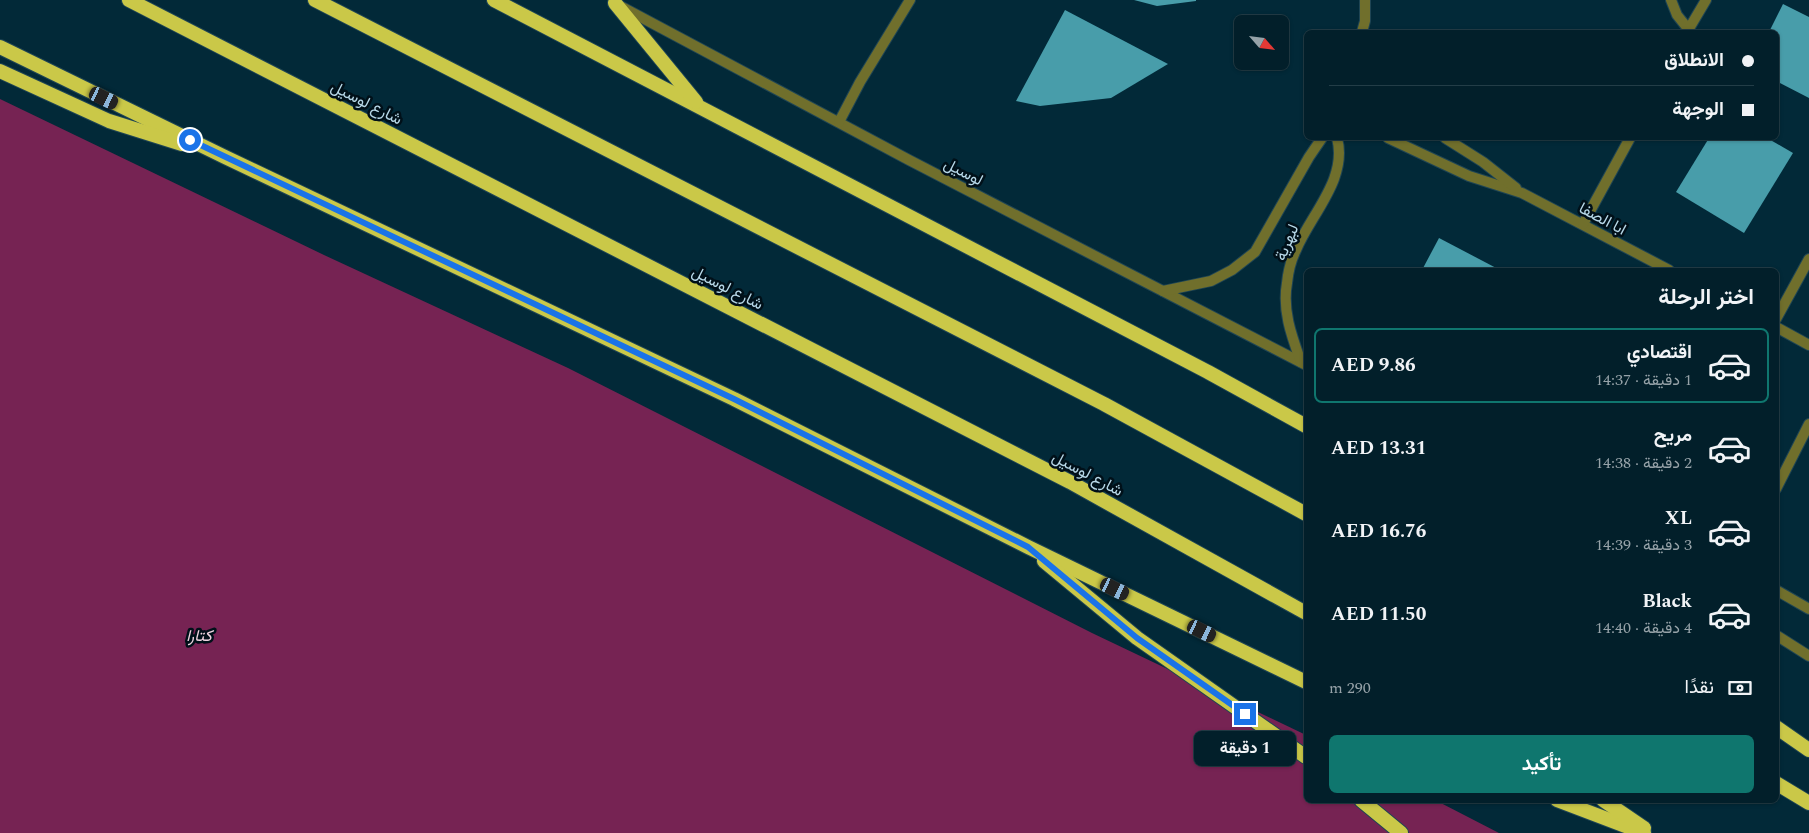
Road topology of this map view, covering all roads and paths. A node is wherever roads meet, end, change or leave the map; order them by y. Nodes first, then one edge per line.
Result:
1 (129, 0) edge
2 (315, 0) edge
3 (494, 0) edge
4 (910, 0) edge
5 (1365, 0) edge
6 (1671, 0) edge
7 (1706, 0) edge
8 (612, 2) edge
9 (1363, 30) edge
10 (1687, 30) edge
11 (1689, 30) edge
12 (0, 47) edge
13 (0, 71) edge
14 (699, 107) junction
15 (838, 122) junction
16 (1321, 140) edge
17 (1338, 140) edge
18 (1392, 140) edge
19 (1448, 140) edge
20 (1629, 140) edge
21 (225, 157) junction
22 (1522, 193) junction
23 (1583, 224) junction
24 (1809, 259) edge
25 (1665, 268) edge
26 (1163, 291) junction
27 (1779, 314) edge
28 (1779, 329) edge
29 (1809, 345) edge
30 (1304, 363) edge
31 (1809, 424) edge
32 (1304, 425) edge
33 (1779, 484) edge
34 (1304, 513) edge
35 (1028, 547) junction
36 (1779, 592) edge
37 (1809, 609) edge
38 (1304, 611) edge
39 (1779, 638) edge
40 (1809, 656) edge
41 (1304, 681) edge
42 (1779, 729) edge
43 (1809, 750) edge
44 (1304, 756) edge
45 (1779, 785) edge
46 (1364, 803) edge
47 (1565, 803) edge
48 (1607, 803) edge
49 (1809, 803) edge
50 (1401, 833) edge
51 (1644, 833) edge
52 (1652, 833) edge

1 - 38 highway, شارع لوسيل
2 - 34 highway
3 - 14 highway
4 - 15 street
5 - 9 street
6 - 10 street
7 - 11 street
8 - 14 highway
8 - 15 street, لوسيل
12 - 21 highway
13 - 21 highway
14 - 32 highway
15 - 26 street, لوسيل
16 - 26 street, لبهرية
17 - 30 street, لبهرية
18 - 22 street, ابا الصفا
19 - 22 street, ابا الصفا
20 - 23 street
21 - 35 highway
22 - 23 street, ابا الصفا
23 - 25 street, ابا الصفا
24 - 27 street
26 - 30 street, لوسيل
28 - 29 street
31 - 33 street
35 - 41 highway
35 - 44 highway
36 - 37 street
39 - 40 street
42 - 43 highway
45 - 49 highway
46 - 50 highway
47 - 51 highway
48 - 52 highway

